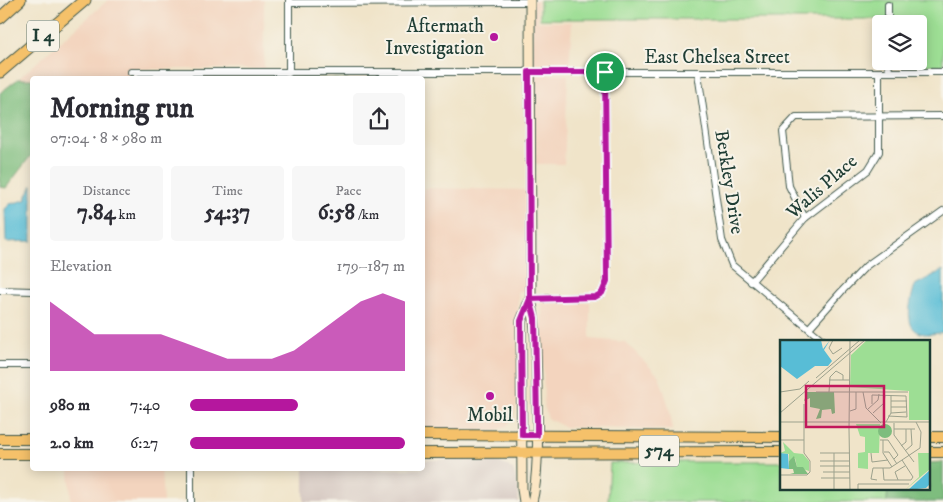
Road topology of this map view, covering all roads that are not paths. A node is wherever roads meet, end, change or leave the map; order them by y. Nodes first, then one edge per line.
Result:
1 (20, 0) edge
2 (85, 0) edge
3 (288, 1) edge
4 (530, 1) edge
5 (888, 6) dead end
6 (888, 15) edge
7 (0, 18) edge
8 (0, 72) edge
9 (132, 72) dead end
10 (289, 72) junction
11 (529, 72) junction
12 (605, 72) junction
13 (879, 72) junction
14 (889, 72) joint
15 (943, 72) edge
16 (698, 73) junction
17 (879, 116) junction
18 (943, 116) edge
19 (943, 211) edge
20 (805, 218) junction
21 (751, 282) junction
22 (0, 290) edge
23 (30, 291) edge
24 (530, 299) junction
25 (809, 328) junction
26 (823, 340) edge
27 (30, 365) edge
28 (0, 366) edge
29 (425, 435) edge
30 (522, 435) junction
31 (537, 435) junction
32 (780, 437) edge
33 (930, 437) edge
34 (943, 437) edge
35 (0, 439) edge
36 (30, 439) edge
37 (522, 451) junction
38 (536, 451) junction
39 (780, 452) edge
40 (930, 452) edge
41 (943, 452) edge
42 (425, 453) edge
43 (0, 454) edge
44 (30, 454) edge
45 (191, 471) edge
46 (191, 502) edge
47 (524, 502) edge
48 (532, 502) edge

1 - 7 highway, I 4
2 - 8 highway, I 4
3 - 4 street
3 - 10 street
4 - 11 street
5 - 6 street
9 - 10 street, East Chelsea Street
10 - 11 street, East Chelsea Street
11 - 12 street, East Chelsea Street
11 - 24 street
12 - 16 street, East Chelsea Street
12 - 24 street
13 - 14 street, East Chelsea Street
13 - 16 street, East Chelsea Street
13 - 17 street, Walis Place
14 - 15 street, East Chelsea Street
16 - 21 street, Berkley Drive
17 - 18 street
17 - 20 street, Walis Place
17 - 20 street
19 - 25 street
20 - 21 street, Walis Place
21 - 25 street, Berkley Drive
22 - 23 street
24 - 30 street
24 - 31 street
25 - 26 street, Berkley Drive
27 - 28 street
29 - 30 main road
30 - 31 main road
30 - 37 street
31 - 32 main road
31 - 38 street
33 - 34 main road
35 - 36 main road
37 - 38 main road, 574
37 - 42 main road, 574
37 - 47 street
38 - 39 main road, 574
38 - 48 street
40 - 41 main road
43 - 44 main road
45 - 46 street

